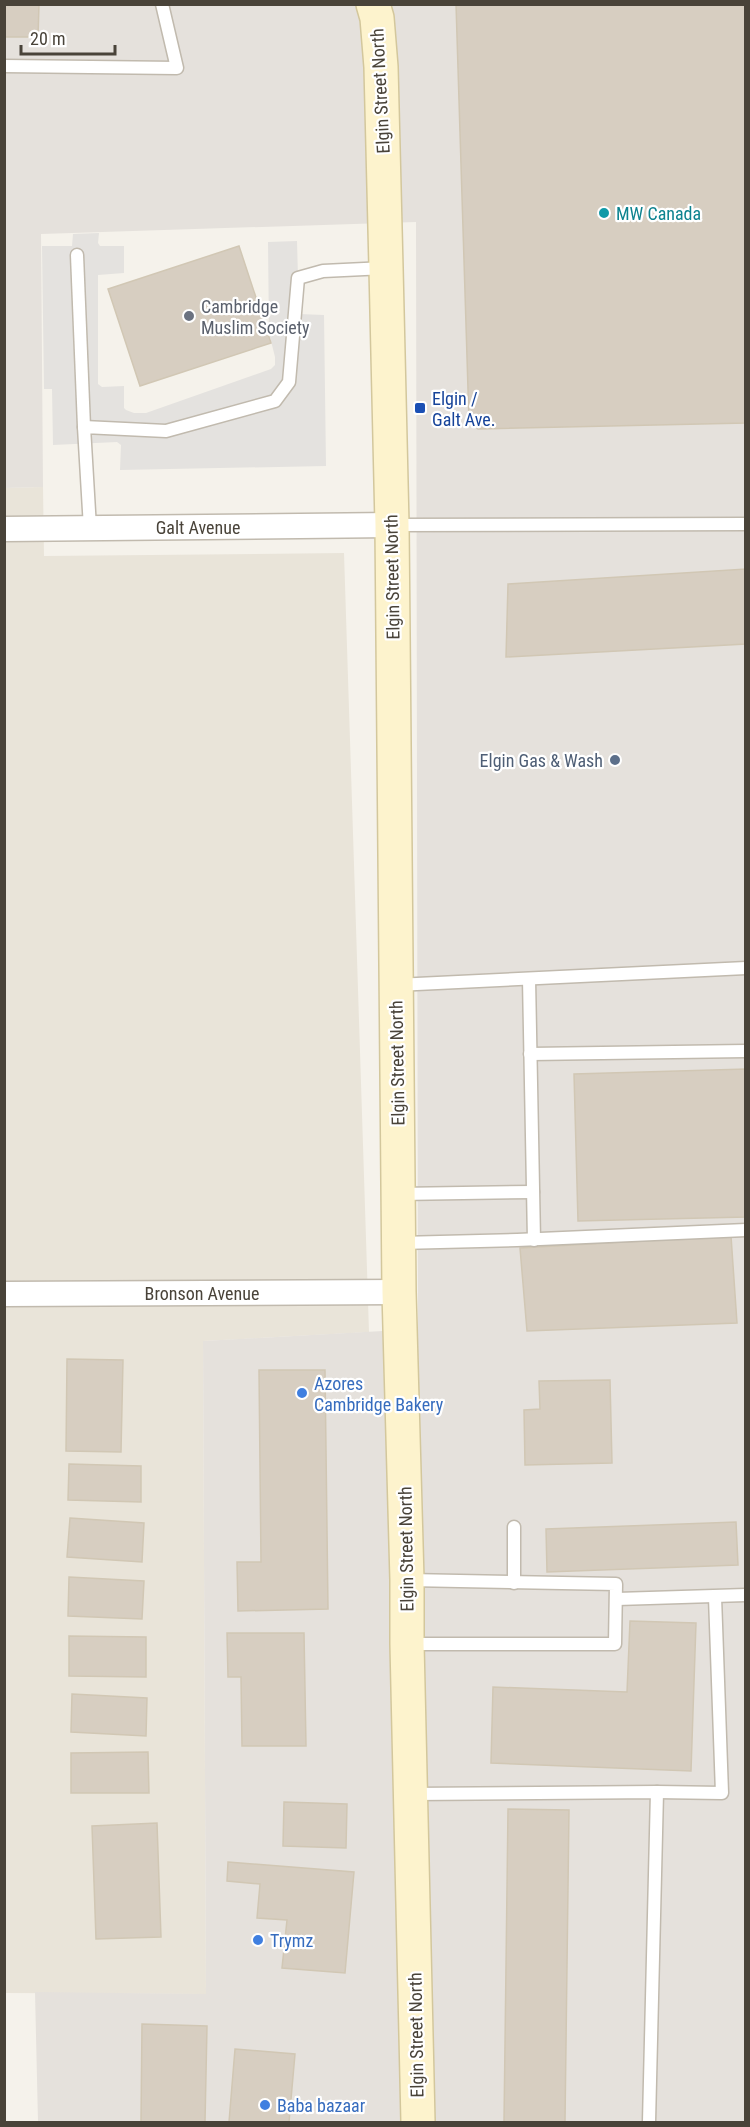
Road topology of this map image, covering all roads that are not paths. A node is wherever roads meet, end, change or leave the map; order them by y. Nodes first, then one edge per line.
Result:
1 (162, 4) edge
2 (373, 4) edge
3 (4, 66) edge
4 (77, 255) dead end
5 (386, 268) junction
6 (84, 427) junction
7 (746, 524) edge
8 (392, 525) junction
9 (90, 528) junction
10 (4, 529) edge
11 (746, 968) edge
12 (529, 979) junction
13 (396, 985) junction
14 (746, 1051) edge
15 (530, 1054) junction
16 (533, 1192) junction
17 (398, 1194) junction
18 (746, 1230) edge
19 (534, 1240) junction
20 (399, 1243) junction
21 (399, 1292) junction
22 (4, 1294) edge
23 (514, 1527) dead end
24 (407, 1580) junction
25 (514, 1582) junction
26 (746, 1595) edge
27 (715, 1597) junction
28 (617, 1599) junction
29 (407, 1644) junction
30 (657, 1792) junction
31 (411, 1794) junction
32 (418, 2122) edge
33 (649, 2122) edge

1 - 3 lane
2 - 5 street, Elgin Street North
4 - 6 lane
5 - 6 lane
5 - 8 street, Elgin Street North
6 - 9 lane
7 - 8 lane
8 - 9 street, Galt Avenue
8 - 13 street, Elgin Street North
9 - 10 street, Galt Avenue
11 - 12 lane
12 - 13 lane
12 - 15 lane
13 - 17 street, Elgin Street North
14 - 15 lane
15 - 16 lane
16 - 17 lane
16 - 19 lane
17 - 20 street, Elgin Street North
18 - 19 lane
19 - 20 lane
20 - 21 street, Elgin Street North
21 - 22 street, Bronson Avenue
21 - 24 street, Elgin Street North
23 - 25 lane
24 - 25 lane
24 - 29 street, Elgin Street North
25 - 28 lane
26 - 27 lane
27 - 28 lane
27 - 30 lane
28 - 29 lane
29 - 31 street, Elgin Street North
30 - 31 lane
30 - 33 lane
31 - 32 street, Elgin Street North

